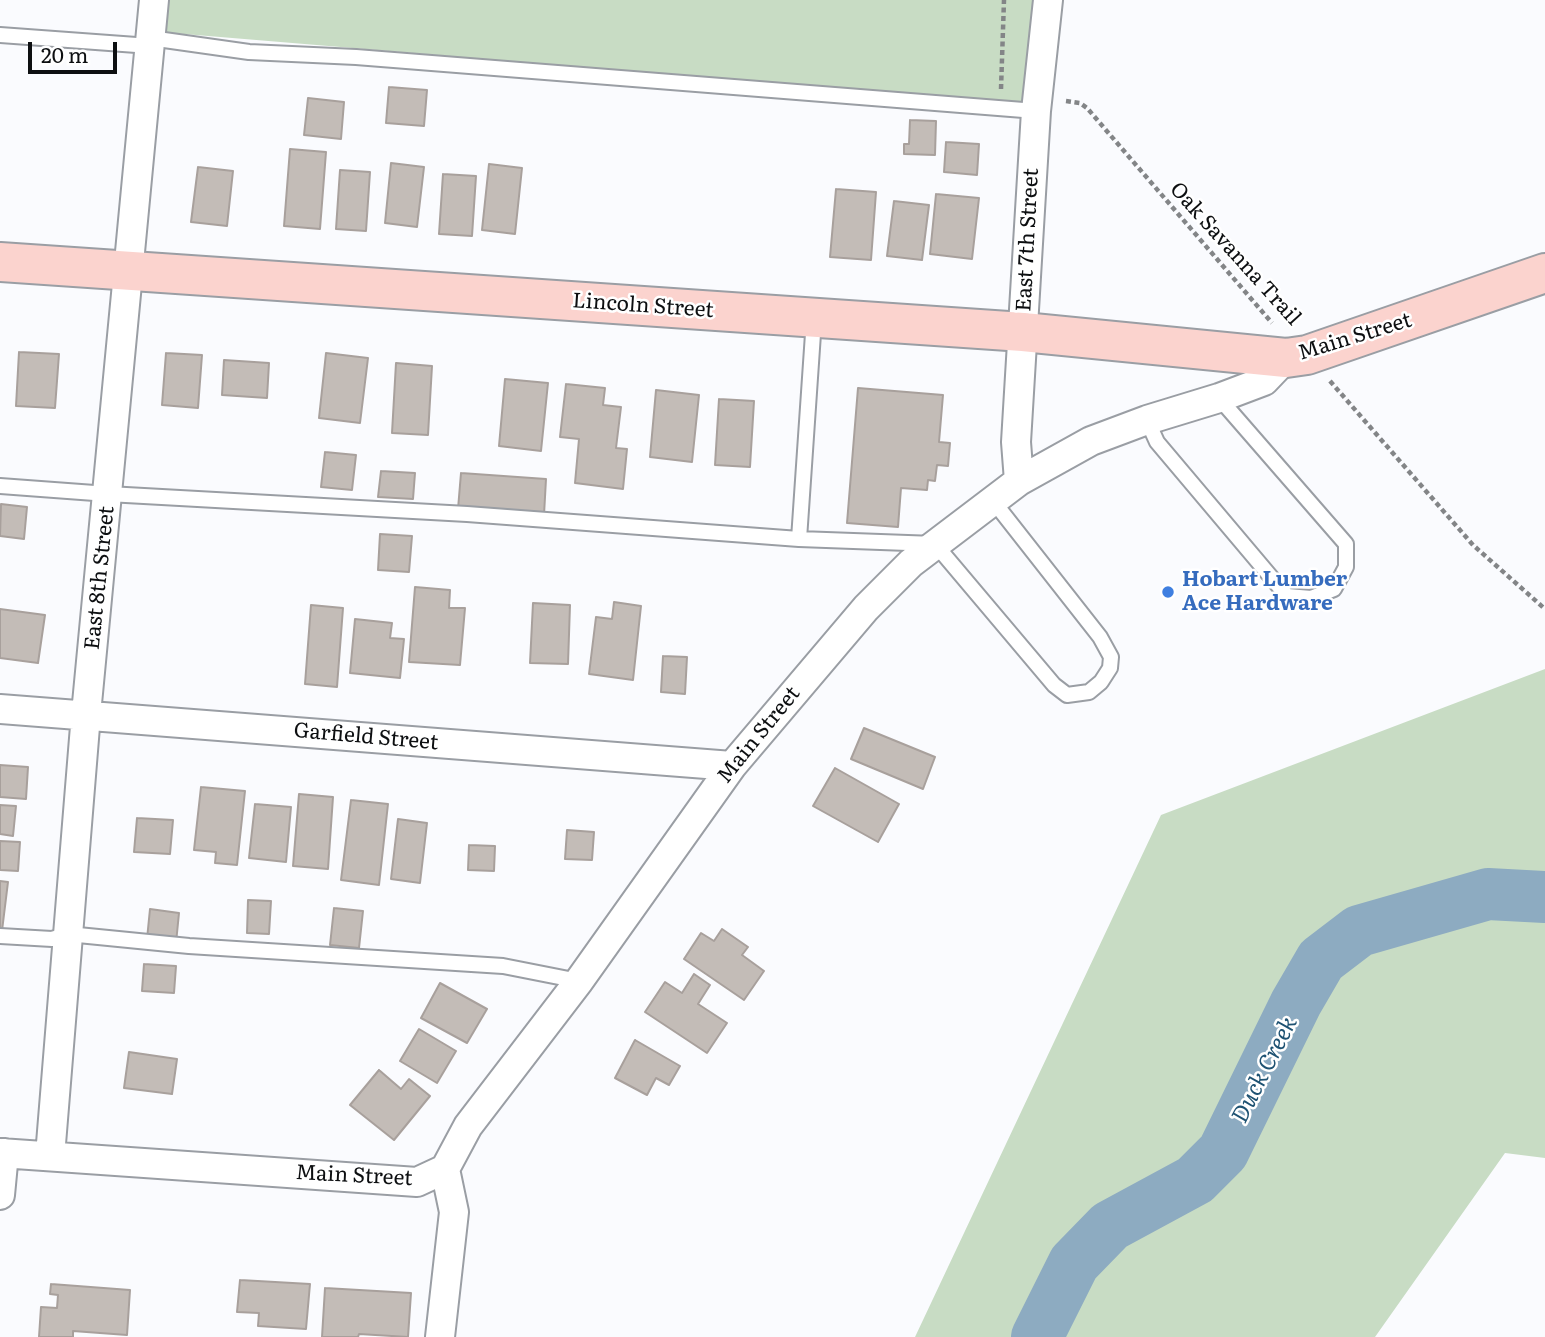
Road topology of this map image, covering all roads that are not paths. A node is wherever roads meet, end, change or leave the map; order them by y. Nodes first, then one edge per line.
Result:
1 (154, 0) edge
2 (1048, 0) edge
3 (0, 35) edge
4 (150, 42) junction
5 (1037, 104) junction
6 (0, 262) edge
7 (129, 271) junction
8 (1545, 273) edge
9 (814, 317) junction
10 (1023, 332) junction
11 (1297, 357) junction
12 (1219, 398) junction
13 (1147, 419) junction
14 (1019, 481) junction
15 (0, 486) edge
16 (108, 494) junction
17 (994, 502) junction
18 (799, 538) junction
19 (935, 544) junction
20 (0, 709) edge
21 (86, 714) junction
22 (732, 766) junction
23 (68, 934) junction
24 (0, 936) edge
25 (579, 981) junction
26 (2, 1153) edge
27 (50, 1156) junction
28 (445, 1169) junction
29 (0, 1195) edge
30 (440, 1337) edge

1 - 4 street, East 8th Street
2 - 5 street, East 7th Street
3 - 4 lane
4 - 5 lane
4 - 7 street, East 8th Street
5 - 10 street, East 7th Street
6 - 7 main road, Lincoln Street
7 - 9 main road, Lincoln Street
7 - 16 street, East 8th Street
8 - 11 main road, Main Street
9 - 10 main road, Lincoln Street
9 - 18 lane
10 - 11 main road, Lincoln Street
10 - 14 street, East 7th Street
11 - 12 street, Main Street
12 - 13 street, Main Street
12 - 13 lane
13 - 14 street, Main Street
14 - 17 street, Main Street
15 - 16 lane
16 - 18 lane
16 - 21 street, East 8th Street
17 - 19 street, Main Street
17 - 19 lane
18 - 19 lane
19 - 22 street, Main Street
20 - 21 street, Garfield Street
21 - 22 street, Garfield Street
21 - 23 street, East 8th Street
22 - 25 street, Main Street
23 - 24 lane
23 - 25 lane
23 - 27 street, East 8th Street
25 - 28 street, Main Street
26 - 27 street, Main Street
26 - 29 street
27 - 28 street, Main Street
28 - 30 street

